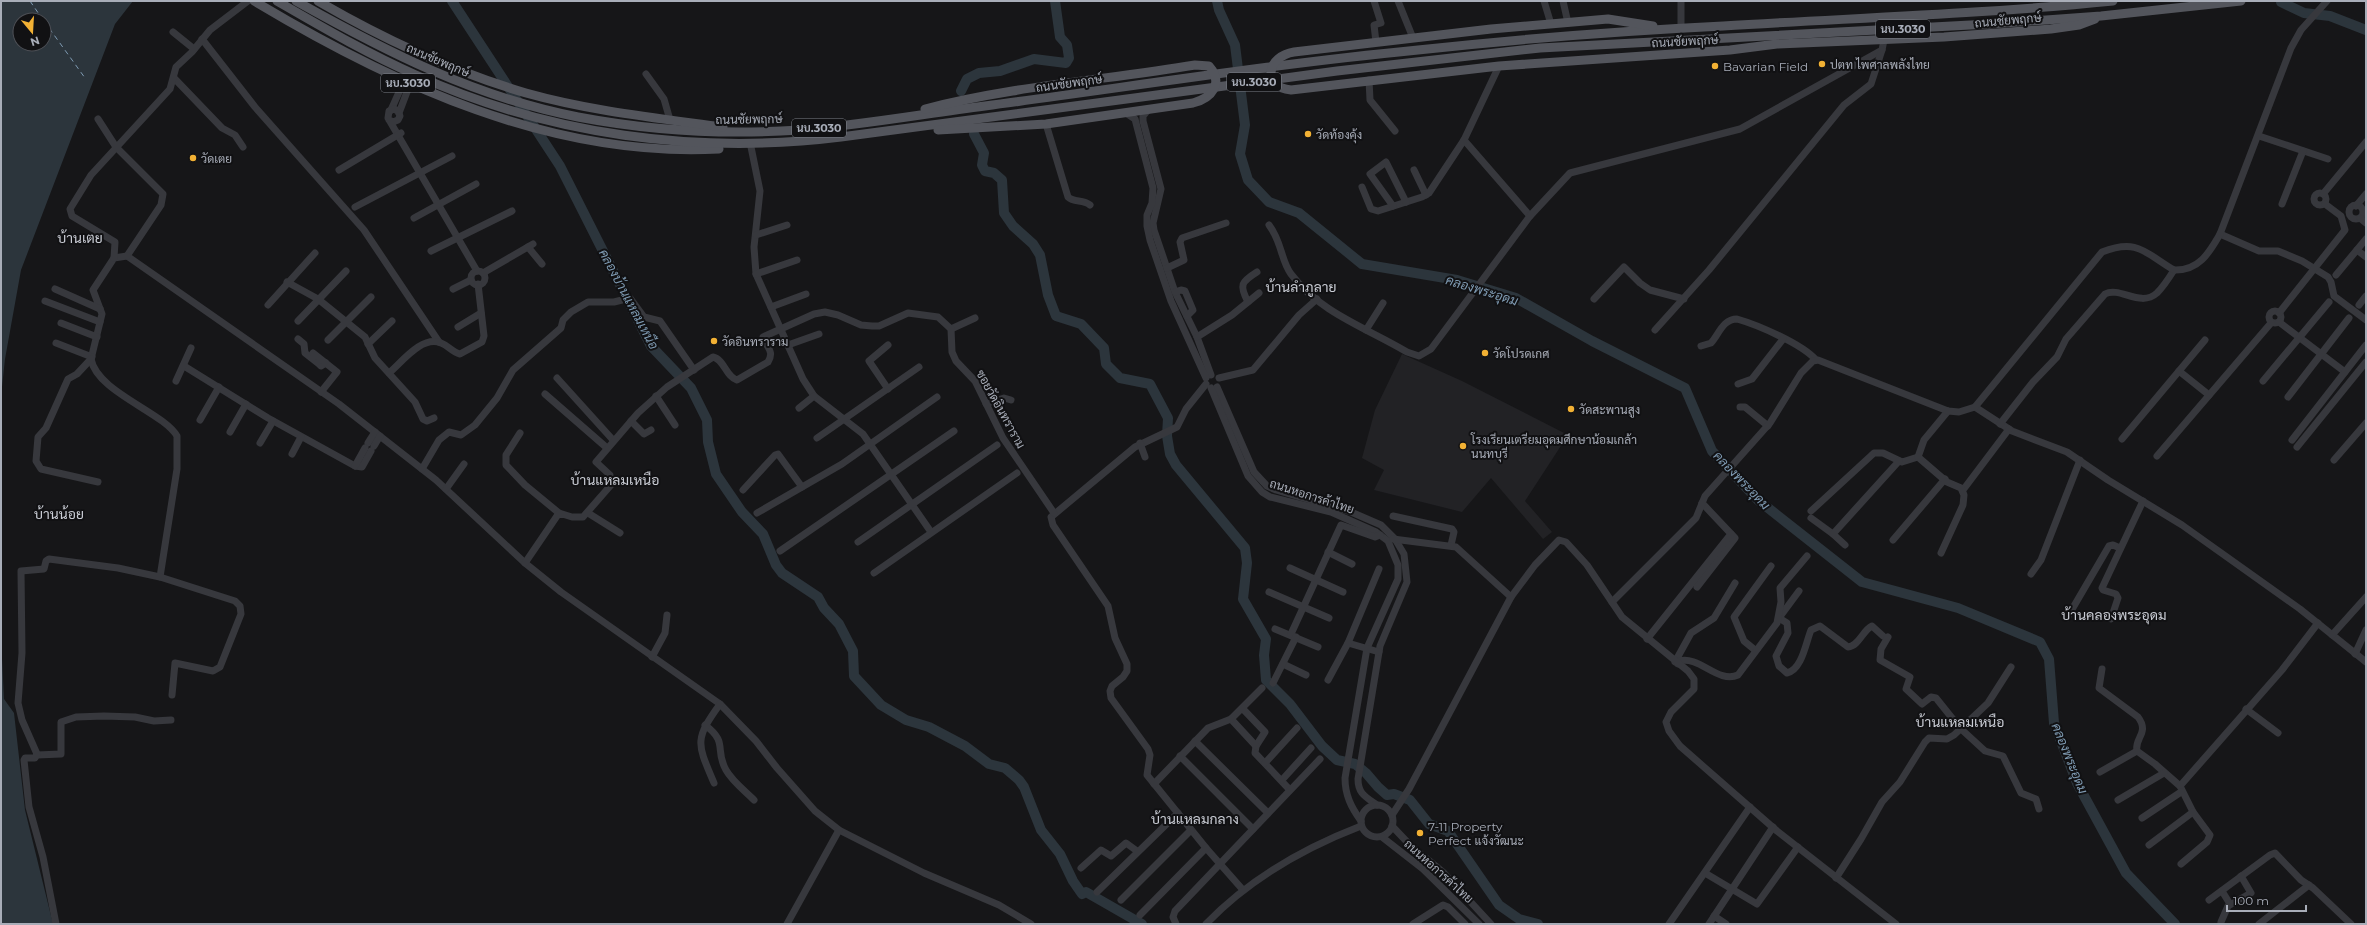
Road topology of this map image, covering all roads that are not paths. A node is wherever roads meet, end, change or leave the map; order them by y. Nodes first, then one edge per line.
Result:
1 (248, 1) edge
2 (254, 1) edge
3 (277, 1) edge
4 (296, 1) edge
5 (318, 1) edge
6 (1374, 1) edge
7 (1398, 1) edge
8 (1544, 1) edge
9 (1563, 1) edge
10 (1681, 1) edge
11 (2113, 1) edge
12 (2241, 1) edge
13 (2327, 1) edge
14 (2103, 2) edge
15 (2101, 16) junction
16 (1568, 23) junction
17 (1551, 24) junction
18 (1681, 28) junction
19 (1661, 29) junction
20 (173, 32) dead end
21 (379, 35) junction
22 (1413, 38) junction
23 (202, 39) junction
24 (1705, 39) junction
25 (1884, 40) junction
26 (1376, 42) junction
27 (1778, 44) junction
28 (194, 49) junction
29 (1882, 50) junction
30 (369, 65) junction
31 (1499, 66) junction
32 (646, 74) dead end
33 (174, 78) junction
34 (1369, 80) junction
35 (407, 83) junction
36 (392, 110) junction
37 (1148, 110) junction
38 (1126, 113) junction
39 (398, 117) junction
40 (98, 119) dead end
41 (887, 119) junction
42 (389, 120) junction
43 (671, 120) junction
44 (1046, 124) junction
45 (889, 131) junction
46 (1395, 131) dead end
47 (750, 132) junction
48 (400, 136) junction
49 (2259, 136) junction
50 (1464, 140) junction
51 (2366, 142) edge
52 (764, 144) junction
53 (116, 147) junction
54 (243, 147) dead end
55 (750, 147) junction
56 (2303, 151) junction
57 (452, 156) dead end
58 (2328, 159) dead end
59 (1151, 165) junction
60 (338, 170) dead end
61 (1414, 170) dead end
62 (420, 172) junction
63 (476, 184) dead end
64 (1362, 187) dead end
65 (2323, 194) junction
66 (2366, 194) edge
67 (1426, 196) junction
68 (1406, 202) junction
69 (2282, 204) dead end
70 (2325, 204) junction
71 (438, 205) junction
72 (1090, 205) dead end
73 (1393, 206) junction
74 (2356, 206) junction
75 (355, 207) dead end
76 (512, 212) dead end
77 (1530, 216) junction
78 (414, 218) dead end
79 (2360, 218) junction
80 (1226, 222) dead end
81 (2366, 223) edge
82 (787, 225) dead end
83 (1269, 225) dead end
84 (2220, 234) junction
85 (756, 235) junction
86 (457, 236) junction
87 (2366, 239) edge
88 (2356, 250) junction
89 (431, 251) dead end
90 (315, 253) dead end
91 (127, 256) junction
92 (2366, 257) edge
93 (114, 258) junction
94 (797, 260) dead end
95 (542, 264) dead end
96 (1167, 268) junction
97 (2316, 269) junction
98 (2174, 270) junction
99 (346, 271) dead end
100 (480, 272) junction
101 (1257, 272) dead end
102 (756, 274) junction
103 (2336, 275) dead end
104 (471, 280) junction
105 (287, 282) junction
106 (478, 284) junction
107 (55, 289) dead end
108 (453, 289) dead end
109 (1259, 293) dead end
110 (806, 294) dead end
111 (2366, 296) edge
112 (371, 297) dead end
113 (1317, 299) junction
114 (1594, 299) dead end
115 (1684, 299) junction
116 (318, 300) junction
117 (45, 301) dead end
118 (1248, 302) junction
119 (2328, 302) dead end
120 (1383, 303) dead end
121 (268, 304) dead end
122 (2359, 305) dead end
123 (771, 307) junction
124 (100, 308) junction
125 (481, 312) junction
126 (2279, 313) junction
127 (975, 318) dead end
128 (2349, 318) dead end
129 (2366, 320) edge
130 (298, 321) dead end
131 (344, 321) junction
132 (392, 321) dead end
133 (100, 322) junction
134 (2279, 322) junction
135 (61, 323) dead end
136 (2271, 323) junction
137 (458, 327) dead end
138 (781, 328) junction
139 (951, 329) junction
140 (1366, 330) junction
141 (1655, 330) dead end
142 (819, 334) dead end
143 (97, 337) junction
144 (1198, 337) junction
145 (2300, 337) junction
146 (298, 339) dead end
147 (1783, 339) junction
148 (328, 340) dead end
149 (2205, 340) dead end
150 (439, 342) junction
151 (56, 343) dead end
152 (368, 344) junction
153 (788, 345) junction
154 (888, 345) dead end
155 (2366, 345) edge
156 (1701, 346) dead end
157 (191, 348) dead end
158 (313, 353) dead end
159 (2322, 354) junction
160 (92, 358) junction
161 (1816, 360) junction
162 (326, 362) junction
163 (2366, 362) edge
164 (184, 366) junction
165 (919, 367) dead end
166 (694, 370) junction
167 (2179, 371) junction
168 (2345, 372) junction
169 (389, 373) junction
170 (557, 378) dead end
171 (176, 381) dead end
172 (1210, 382) junction
173 (2264, 382) dead end
174 (1738, 384) dead end
175 (218, 387) junction
176 (888, 389) junction
177 (321, 392) junction
178 (545, 394) dead end
179 (2209, 395) junction
180 (656, 396) junction
181 (814, 396) junction
182 (938, 397) dead end
183 (2288, 397) dead end
184 (1011, 400) dead end
185 (246, 404) junction
186 (986, 404) junction
187 (1740, 407) dead end
188 (1975, 407) junction
189 (799, 408) dead end
190 (1948, 411) junction
191 (434, 418) dead end
192 (844, 419) junction
193 (200, 420) dead end
194 (273, 421) junction
195 (630, 421) junction
196 (2366, 423) edge
197 (2000, 424) junction
198 (675, 425) dead end
199 (1768, 426) junction
200 (2009, 429) junction
201 (651, 430) dead end
202 (954, 431) dead end
203 (230, 432) dead end
204 (377, 434) junction
205 (520, 434) dead end
206 (301, 437) junction
207 (817, 438) dead end
208 (2122, 439) dead end
209 (614, 440) junction
210 (2292, 440) dead end
211 (260, 443) dead end
212 (1140, 443) junction
213 (871, 444) junction
214 (997, 445) dead end
215 (2297, 447) dead end
216 (607, 448) junction
217 (292, 454) dead end
218 (1145, 456) dead end
219 (2156, 456) dead end
220 (1918, 457) junction
221 (2080, 460) junction
222 (2334, 460) dead end
223 (1899, 461) junction
224 (464, 464) dead end
225 (422, 469) junction
226 (1017, 473) dead end
227 (892, 474) junction
228 (1945, 479) junction
229 (98, 482) dead end
230 (802, 487) junction
231 (446, 489) junction
232 (744, 490) dead end
233 (1963, 490) junction
234 (2143, 501) junction
235 (1702, 503) junction
236 (911, 504) junction
237 (559, 513) junction
238 (588, 513) junction
239 (757, 513) dead end
240 (1054, 513) junction
241 (1393, 516) dead end
242 (1345, 518) junction
243 (1341, 525) junction
244 (931, 532) junction
245 (620, 533) dead end
246 (1731, 534) junction
247 (1833, 534) junction
248 (1380, 535) junction
249 (1395, 539) junction
250 (1893, 540) dead end
251 (1388, 541) junction
252 (858, 542) dead end
253 (1452, 544) junction
254 (1845, 545) dead end
255 (2120, 548) junction
256 (780, 551) dead end
257 (1328, 552) junction
258 (1941, 554) dead end
259 (1807, 556) dead end
260 (525, 563) junction
261 (1352, 564) dead end
262 (1771, 566) dead end
263 (1290, 568) dead end
264 (1379, 569) dead end
265 (874, 573) dead end
266 (2031, 574) dead end
267 (160, 578) junction
268 (1316, 580) junction
269 (1735, 583) dead end
270 (1697, 587) dead end
271 (1799, 591) dead end
272 (1269, 592) dead end
273 (1343, 592) dead end
274 (1511, 597) junction
275 (2366, 597) edge
276 (1612, 602) junction
277 (1302, 608) junction
278 (667, 615) dead end
279 (1329, 618) dead end
280 (1779, 618) junction
281 (2067, 618) dead end
282 (2111, 619) dead end
283 (2318, 624) junction
284 (1275, 629) dead end
285 (2366, 630) edge
286 (2332, 635) junction
287 (1293, 636) junction
288 (1647, 639) junction
289 (1348, 643) junction
290 (1318, 647) dead end
291 (1367, 648) junction
292 (1755, 650) junction
293 (1379, 652) junction
294 (2355, 654) junction
295 (652, 657) junction
296 (2366, 662) edge
297 (1677, 663) junction
298 (1283, 664) junction
299 (2011, 667) dead end
300 (2102, 669) dead end
301 (1306, 675) dead end
302 (1328, 680) dead end
303 (1273, 683) dead end
304 (1262, 688) dead end
305 (172, 695) dead end
306 (1360, 697) junction
307 (1372, 698) junction
308 (720, 704) junction
309 (1243, 708) junction
310 (2246, 709) junction
311 (1231, 719) junction
312 (171, 720) dead end
313 (705, 725) junction
314 (1297, 728) dead end
315 (1960, 728) junction
316 (2278, 733) dead end
317 (1195, 741) junction
318 (1256, 746) junction
319 (1311, 748) dead end
320 (2137, 751) junction
321 (37, 755) junction
322 (1180, 756) junction
323 (1320, 758) dead end
324 (1265, 763) junction
325 (2100, 772) dead end
326 (2164, 773) junction
327 (1282, 780) junction
328 (714, 783) dead end
329 (1154, 784) junction
330 (1289, 789) junction
331 (2181, 789) junction
332 (754, 800) dead end
333 (2118, 800) dead end
334 (1377, 805) junction
335 (1750, 807) junction
336 (2039, 809) dead end
337 (1267, 812) junction
338 (2193, 812) junction
339 (1178, 813) junction
340 (1392, 815) junction
341 (2142, 818) dead end
342 (1361, 823) junction
343 (1392, 826) junction
344 (1773, 827) junction
345 (1253, 829) junction
346 (839, 830) junction
347 (1191, 830) junction
348 (1382, 837) junction
349 (2149, 845) dead end
350 (1798, 847) junction
351 (1206, 848) junction
352 (1137, 851) junction
353 (2181, 864) dead end
354 (1221, 865) junction
355 (1081, 868) dead end
356 (1705, 873) junction
357 (2241, 876) junction
358 (1836, 878) junction
359 (1454, 884) junction
360 (2309, 885) junction
361 (1732, 889) junction
362 (1243, 890) junction
363 (1446, 891) junction
364 (2222, 891) junction
365 (1097, 892) dead end
366 (1121, 900) dead end
367 (2210, 900) dead end
368 (2230, 904) junction
369 (1140, 915) dead end
370 (1714, 916) junction
371 (2221, 922) dead end
372 (56, 924) edge
373 (787, 924) edge
374 (1031, 924) edge
375 (1176, 924) edge
376 (1206, 924) edge
377 (1413, 924) edge
378 (1465, 924) edge
379 (1479, 924) edge
380 (1491, 924) edge
381 (1669, 924) edge
382 (1709, 924) edge
383 (1726, 924) edge
384 (1896, 924) edge
385 (2259, 924) edge
386 (2351, 924) edge

1 - 23 street
2 - 30 main road, ถนนชัยพฤกษ์ / นบ.3030
3 - 52 main road, ถนนชัยพฤกษ์ / นบ.3030
4 - 47 main road, ถนนชัยพฤกษ์ / นบ.3030
5 - 21 main road, ถนนชัยพฤกษ์ / นบ.3030
6 - 26 street
7 - 22 street
8 - 17 street
9 - 16 street
10 - 18 street
11 - 14 main road, ถนนชัยพฤกษ์
12 - 15 main road, ถนนชัยพฤกษ์ / นบ.3030
13 - 49 street
14 - 18 main road, ถนนชัยพฤกษ์
15 - 24 main road, ถนนชัยพฤกษ์ / นบ.3030
15 - 25 main road, ถนนชัยพฤกษ์
16 - 17 main road, ถนนชัยพฤกษ์
16 - 19 main road, ถนนชัยพฤกษ์
17 - 22 main road, ถนนชัยพฤกษ์
18 - 19 main road, ถนนชัยพฤกษ์
19 - 41 main road, ถนนชัยพฤกษ์ / นบ.3030
20 - 28 street
21 - 30 main road
21 - 43 main road, ถนนชัยพฤกษ์ / นบ.3030
22 - 26 main road, ถนนชัยพฤกษ์
23 - 28 street
23 - 150 street
24 - 27 main road
24 - 45 main road, ถนนชัยพฤกษ์ / นบ.3030
25 - 27 main road, ถนนชัยพฤกษ์
25 - 29 street
26 - 34 main road, ถนนชัยพฤกษ์
27 - 31 main road, ถนนชัยพฤกษ์
28 - 33 street
29 - 77 street
29 - 115 street
30 - 35 main road, ถนนชัยพฤกษ์ / นบ.3030
31 - 34 main road, ถนนชัยพฤกษ์
31 - 50 street
32 - 43 street
33 - 53 street
33 - 54 street
34 - 46 street
35 - 36 street
35 - 39 street
35 - 55 main road, ถนนชัยพฤกษ์ / นบ.3030
36 - 39 street
36 - 42 street
37 - 38 main road
37 - 41 main road
37 - 59 street, ถนนหอการค้าไทย
38 - 44 main road
38 - 59 street, ถนนหอการค้าไทย
39 - 42 street
39 - 48 street
40 - 53 street
41 - 47 main road, ถนนชัยพฤกษ์ / นบ.3030
42 - 48 street
43 - 47 main road, ถนนชัยพฤกษ์
44 - 45 main road
44 - 72 street
45 - 52 main road, ถนนชัยพฤกษ์ / นบ.3030
48 - 60 street
48 - 62 street
49 - 56 street
49 - 84 street
50 - 67 street
50 - 77 street
51 - 65 street
52 - 55 main road, ถนนชัยพฤกษ์ / นบ.3030
53 - 91 street
53 - 93 street
55 - 85 street
56 - 58 street
56 - 69 street
57 - 62 street
59 - 96 street, ถนนหอการค้าไทย
59 - 172 street, ถนนหอการค้าไทย
61 - 67 street
62 - 71 street
62 - 75 street
63 - 71 street
64 - 73 street
65 - 70 street
65 - 70 street
66 - 74 street
67 - 68 street
68 - 73 street
68 - 73 street
70 - 97 street
71 - 78 street
71 - 86 street
74 - 79 street
74 - 79 street
76 - 86 street
77 - 140 street
79 - 81 street
80 - 96 street
82 - 85 street
83 - 113 street
84 - 97 street
84 - 98 street
85 - 102 street
86 - 89 street
86 - 100 street
87 - 88 street
88 - 92 street
88 - 103 street
90 - 105 street
91 - 93 street
91 - 177 street
93 - 124 street
94 - 102 street
95 - 100 street
96 - 144 street, ถนนหอการค้าไทย
97 - 126 street
97 - 129 street
98 - 188 street
98 - 197 street
99 - 116 street
100 - 104 street
100 - 106 street
101 - 118 street
102 - 123 street
104 - 106 street
104 - 108 street
105 - 116 street
105 - 121 street
106 - 125 street
107 - 124 street
109 - 118 street
110 - 123 street
111 - 122 street
112 - 131 street
113 - 140 street
113 - 172 street
114 - 115 street
115 - 141 street
116 - 130 street
116 - 131 street
117 - 133 street
118 - 144 street
119 - 145 street
120 - 140 street
123 - 138 street
124 - 133 street
125 - 137 street
125 - 150 street
126 - 134 street
126 - 136 street
127 - 139 street
128 - 159 street
131 - 148 street
131 - 152 street
132 - 152 street
133 - 143 street
134 - 136 street
134 - 145 street
135 - 143 street
136 - 179 street
138 - 139 street
138 - 153 street
138 - 166 street
139 - 186 street, ซอยวัดอินทราราม
142 - 153 street
143 - 160 street
144 - 172 street, ถนนหอการค้าไทย
145 - 159 street
145 - 173 street
146 - 162 street
147 - 156 street
147 - 161 street
147 - 174 street
149 - 167 street
150 - 169 street
151 - 160 street
152 - 169 street
153 - 181 street
154 - 176 street
155 - 168 street
157 - 164 street
158 - 162 street
159 - 168 street
159 - 183 street
160 - 229 street
160 - 267 street
161 - 190 street
161 - 199 street
162 - 177 street
163 - 215 street
164 - 171 street
164 - 175 street
165 - 176 street
166 - 180 street
166 - 225 street
167 - 179 street
167 - 208 street
168 - 210 street
169 - 191 street
170 - 209 street
172 - 212 street
172 - 242 street, ถนนหอการค้าไทย
172 - 249 street, ถนนหอการค้าไทย
175 - 185 street
175 - 193 street
176 - 192 street
177 - 204 street
178 - 216 street
179 - 219 street
180 - 195 street
180 - 198 street
181 - 189 street
181 - 192 street
182 - 213 street
184 - 186 street
185 - 194 street
185 - 203 street
186 - 240 street, ซอยวัดอินทราราม
187 - 199 street
188 - 190 street
188 - 197 street
190 - 220 street
192 - 207 street
192 - 213 street
194 - 206 street
194 - 211 street
195 - 201 street
195 - 209 street
196 - 222 street
197 - 200 street
199 - 235 street
200 - 221 street
200 - 233 street
202 - 227 street
204 - 206 street
204 - 225 street
205 - 237 street
206 - 217 street
209 - 216 street
212 - 218 street
212 - 240 street
213 - 227 street
213 - 230 street
214 - 236 street
216 - 238 street
220 - 223 street
220 - 228 street
221 - 234 street
221 - 266 street
223 - 247 street
223 - 247 street
224 - 231 street
225 - 231 street
226 - 244 street
227 - 236 street
227 - 256 street
228 - 233 street
228 - 250 street
230 - 232 street
230 - 239 street
231 - 260 street
233 - 258 street
234 - 255 street
234 - 283 street
235 - 246 street
235 - 276 street
236 - 244 street
236 - 252 street
237 - 238 street
237 - 260 street
238 - 245 street
240 - 329 street
241 - 253 street
242 - 243 street
242 - 248 street, ถนนหอการค้าไทย
243 - 248 street
243 - 257 street
244 - 265 street
246 - 270 street
246 - 288 street
247 - 254 street
248 - 251 street, ถนนหอการค้าไทย
249 - 251 street
249 - 253 street
249 - 293 street, ถนนหอการค้าไทย
251 - 291 street
253 - 274 street
255 - 281 street
255 - 282 street
257 - 261 street
257 - 268 street
259 - 280 street
260 - 295 street
262 - 292 street
263 - 268 street
264 - 289 street
267 - 305 street
267 - 321 street
268 - 273 street
268 - 277 street
269 - 297 street
271 - 280 street
272 - 277 street
274 - 276 street
274 - 340 street
275 - 286 street
276 - 288 street
277 - 279 street
277 - 287 street
278 - 295 street
280 - 292 street
280 - 315 street
283 - 286 street
283 - 310 street
284 - 287 street
285 - 294 street
286 - 294 street
287 - 290 street
287 - 298 street
288 - 297 street
289 - 291 street
289 - 302 street
291 - 293 street
291 - 306 street
292 - 297 street
293 - 307 street, ถนนหอการค้าไทย
294 - 296 street
295 - 308 street
297 - 335 street
298 - 301 street
298 - 303 street
299 - 315 street
300 - 320 street
304 - 309 street
306 - 307 street
306 - 342 street
307 - 334 street, ถนนหอการค้าไทย
308 - 313 street
308 - 346 street
309 - 311 street
309 - 318 street
310 - 316 street
310 - 331 street
311 - 317 street
311 - 318 street
312 - 321 street
313 - 328 street
313 - 332 street
314 - 324 street
315 - 336 street
315 - 358 street
317 - 322 street
317 - 337 street
318 - 324 street
319 - 327 street
320 - 325 street
320 - 326 street
321 - 372 street
322 - 329 street
322 - 345 street
323 - 330 street
324 - 327 street
326 - 331 street
326 - 333 street
327 - 330 street
329 - 339 street
330 - 337 street
331 - 338 street
331 - 341 street
334 - 340 street
334 - 342 street
335 - 344 street
335 - 356 street
337 - 345 street
338 - 349 street
338 - 353 street
339 - 347 street
339 - 352 street
340 - 343 street
342 - 348 street
342 - 362 street
343 - 348 street
343 - 359 street, ถนนหอการค้าไทย
344 - 350 street
344 - 361 street
345 - 354 street
346 - 373 street
346 - 374 street
347 - 351 street
347 - 366 street
348 - 363 street, ถนนหอการค้าไทย
350 - 358 street
350 - 361 street
351 - 354 street
351 - 369 street
352 - 355 street
352 - 365 street
354 - 362 street
354 - 375 street
356 - 361 street
356 - 381 street
357 - 360 street
357 - 364 street
357 - 368 street
358 - 384 street
359 - 363 street
359 - 380 street, ถนนหอการค้าไทย
360 - 385 street
360 - 386 street
361 - 370 street
362 - 376 street
363 - 379 street, ถนนหอการค้าไทย
364 - 367 street
364 - 368 street
368 - 371 street
370 - 382 street
370 - 383 street
377 - 378 street

